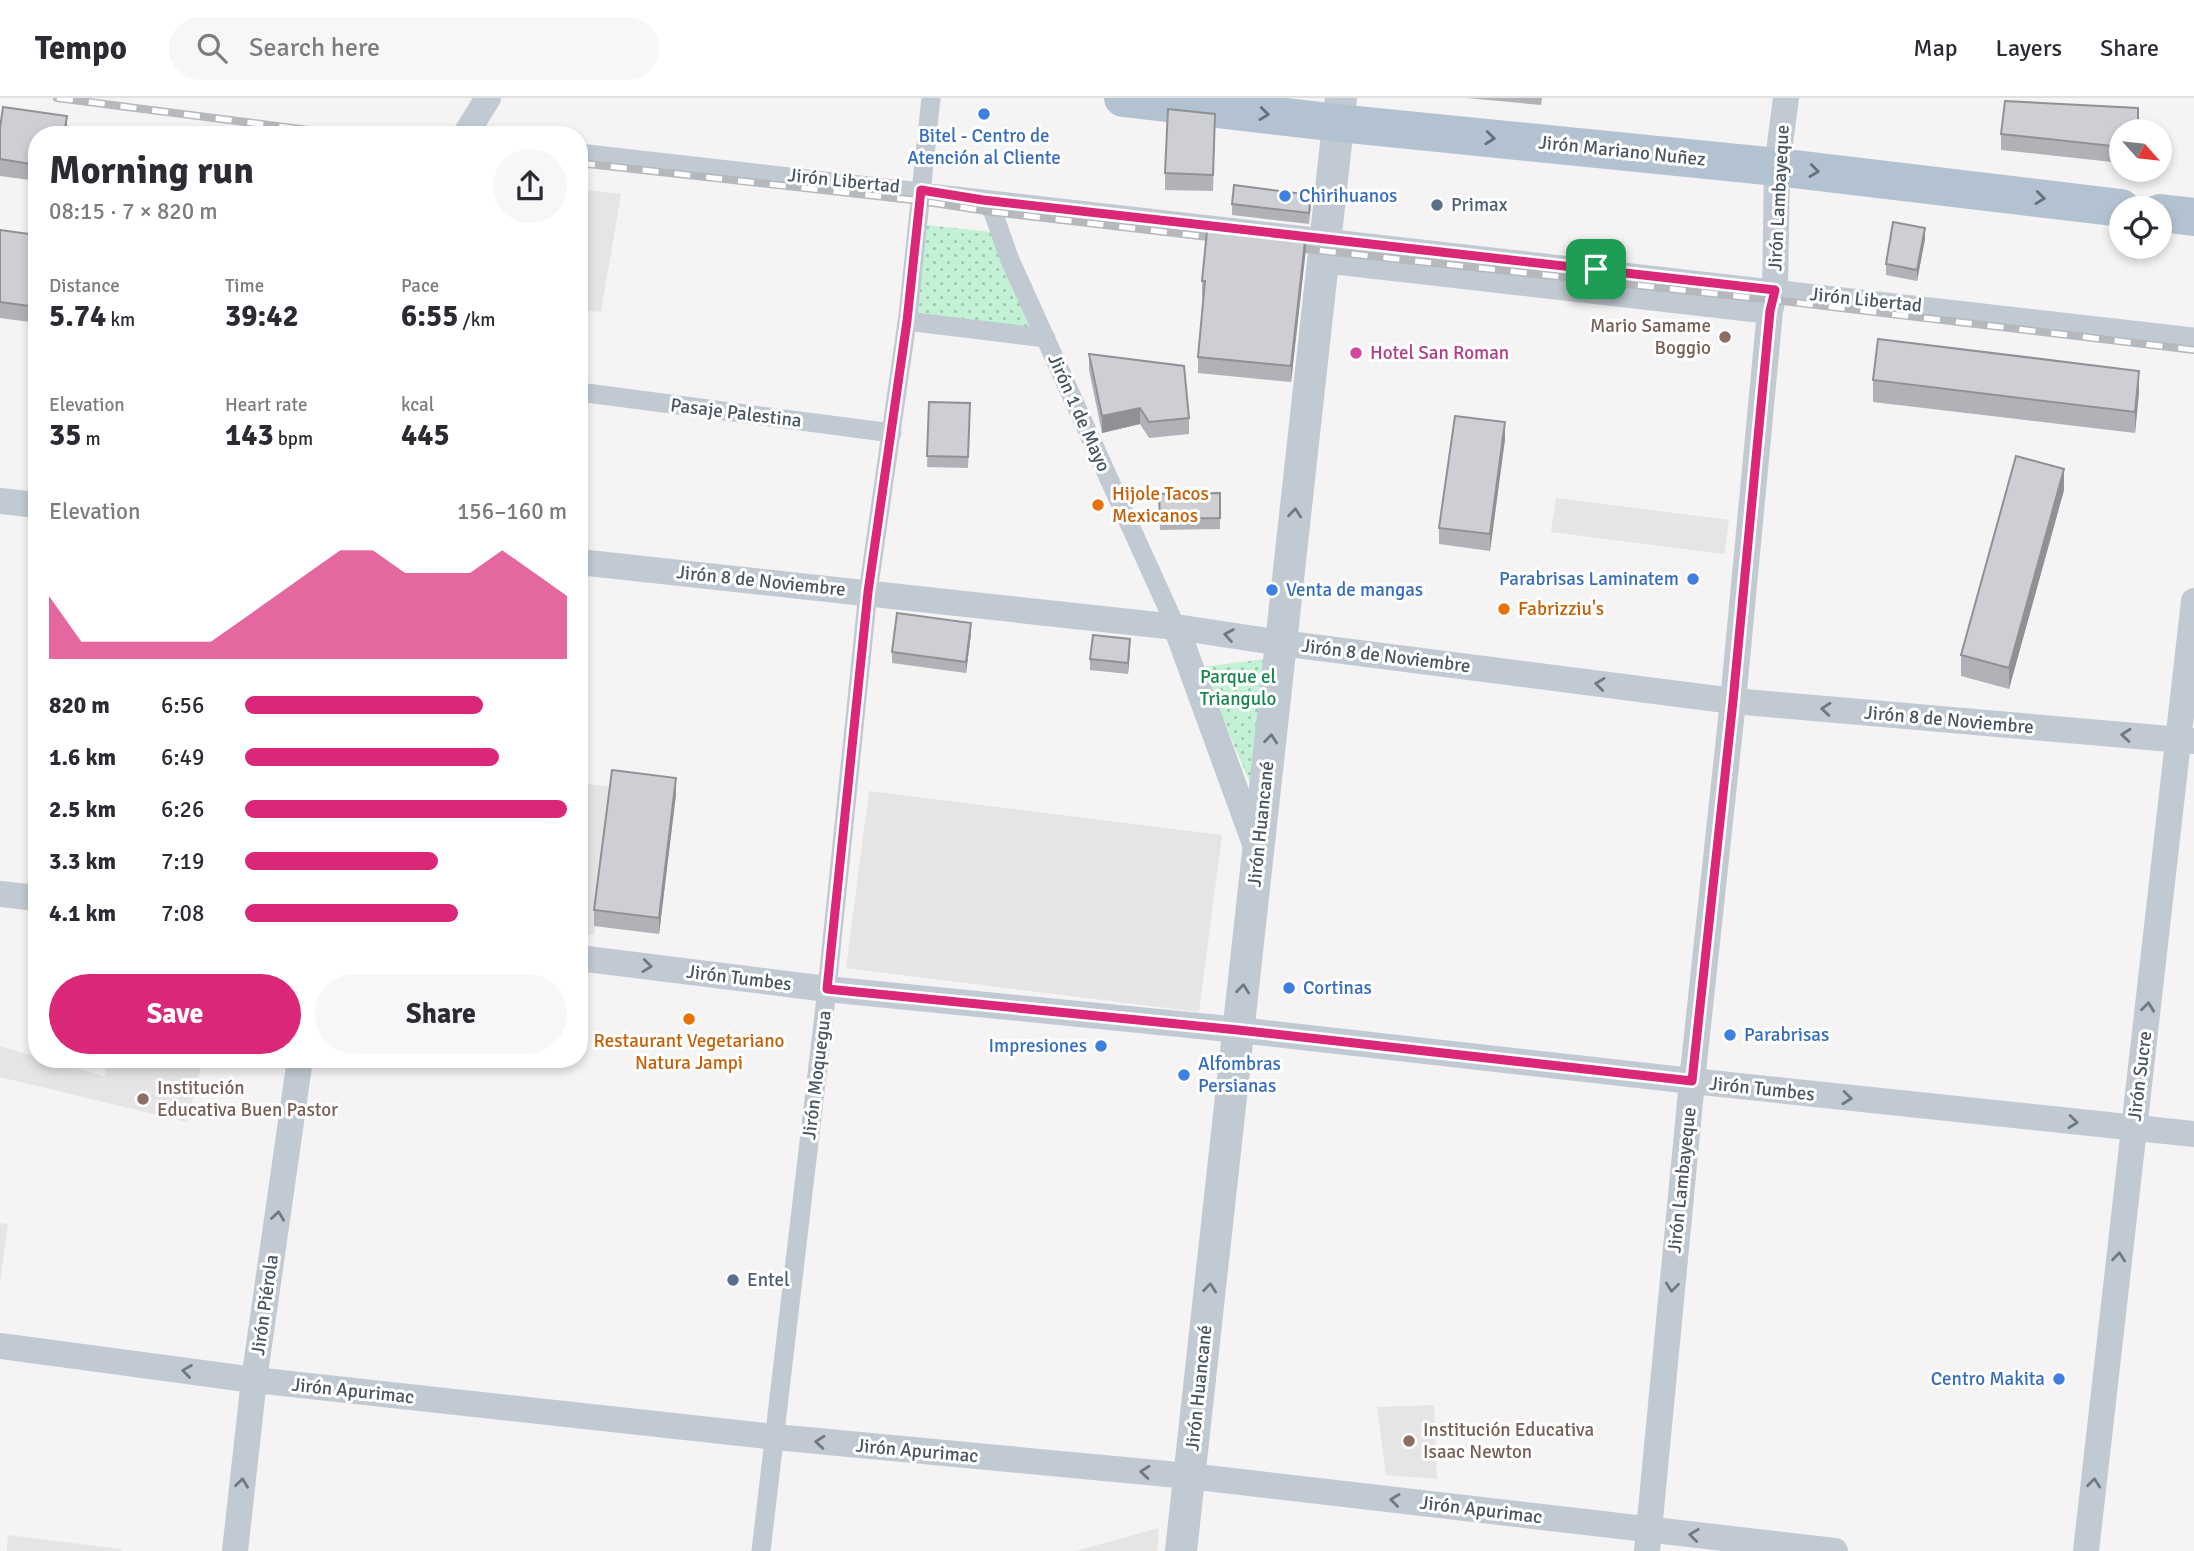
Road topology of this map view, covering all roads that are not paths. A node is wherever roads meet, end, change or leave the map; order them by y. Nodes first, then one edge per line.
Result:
1 (488, 98) edge
2 (931, 98) edge
3 (1123, 98) edge
4 (1786, 98) edge
5 (1340, 110) edge
6 (471, 126) edge
7 (588, 153) edge
8 (1777, 167) junction
9 (921, 190) junction
10 (983, 200) junction
11 (2109, 207) edge
12 (2172, 214) edge
13 (2194, 217) edge
14 (1325, 249) junction
15 (1772, 300) junction
16 (907, 321) junction
17 (2194, 337) edge
18 (1046, 338) junction
19 (588, 394) edge
20 (892, 433) junction
21 (0, 501) edge
22 (28, 504) edge
23 (588, 563) edge
24 (868, 592) junction
25 (2194, 601) edge
26 (1175, 627) junction
27 (1281, 643) junction
28 (1733, 701) junction
29 (2186, 740) edge
30 (1258, 853) junction
31 (0, 894) edge
32 (28, 897) edge
33 (588, 959) edge
34 (827, 989) junction
35 (1238, 1030) junction
36 (299, 1068) edge
37 (1692, 1081) junction
38 (2134, 1128) junction
39 (2194, 1134) edge
40 (0, 1346) edge
41 (254, 1380) junction
42 (775, 1437) junction
43 (1189, 1476) junction
44 (1648, 1540) edge
45 (234, 1551) edge
46 (761, 1551) edge
47 (1181, 1551) edge
48 (1835, 1551) edge
49 (2086, 1551) edge

1 - 6 street
2 - 9 street, Jirón Moquegua
3 -> 5 main road, Jirón Mariano Nuñez
4 - 8 street, Jirón Lambayeque
5 -> 8 main road, Jirón Mariano Nuñez
5 - 14 street, Jirón Huancané
7 - 9 street, Jirón Libertad
8 -> 11 main road, Jirón Mariano Nuñez
8 - 15 street, Jirón Lambayeque
9 - 10 street, Jirón Libertad
9 - 16 street, Jirón Moquegua
10 - 14 street, Jirón Libertad
10 - 18 street, Jirón 1 de Mayo
12 - 13 main road
14 - 15 street
27 -> 14 street, Jirón Huancané
15 - 17 street, Jirón Libertad
15 - 28 street, Jirón Lambayeque
16 - 18 street
16 - 20 street, Jirón Moquegua
18 - 26 street, Jirón 1 de Mayo
19 - 20 street, Pasaje Palestina
20 - 24 street, Jirón Moquegua
21 - 22 street
23 - 24 street, Jirón 8 de Noviembre
24 - 26 street, Jirón 8 de Noviembre
24 - 34 street, Jirón Moquegua
25 - 29 street, Jirón Sucre
27 -> 26 street, Jirón 8 de Noviembre
26 - 30 street
28 -> 27 street, Jirón 8 de Noviembre
30 -> 27 street, Jirón Huancané
29 -> 28 street, Jirón 8 de Noviembre
28 - 37 street, Jirón Lambayeque
38 -> 29 street, Jirón Sucre
35 -> 30 street, Jirón Huancané
31 - 32 street
33 -> 34 street, Jirón Tumbes
34 - 35 street, Jirón Tumbes
34 - 42 street, Jirón Moquegua
35 - 37 street, Jirón Tumbes
43 -> 35 street, Jirón Huancané
41 -> 36 street, Jirón Piérola
37 -> 38 street, Jirón Tumbes
37 -> 44 street, Jirón Lambayeque
38 - 39 street, Jirón Tumbes
49 -> 38 street, Jirón Sucre
41 -> 40 street, Jirón Apurimac
41 - 42 street, Jirón Apurimac
45 -> 41 street, Jirón Piérola
43 -> 42 street, Jirón Apurimac
42 - 46 street, Jirón Moquegua
44 -> 43 street, Jirón Apurimac
43 - 47 street, Jirón Huancané
48 -> 44 street, Jirón Apurimac

